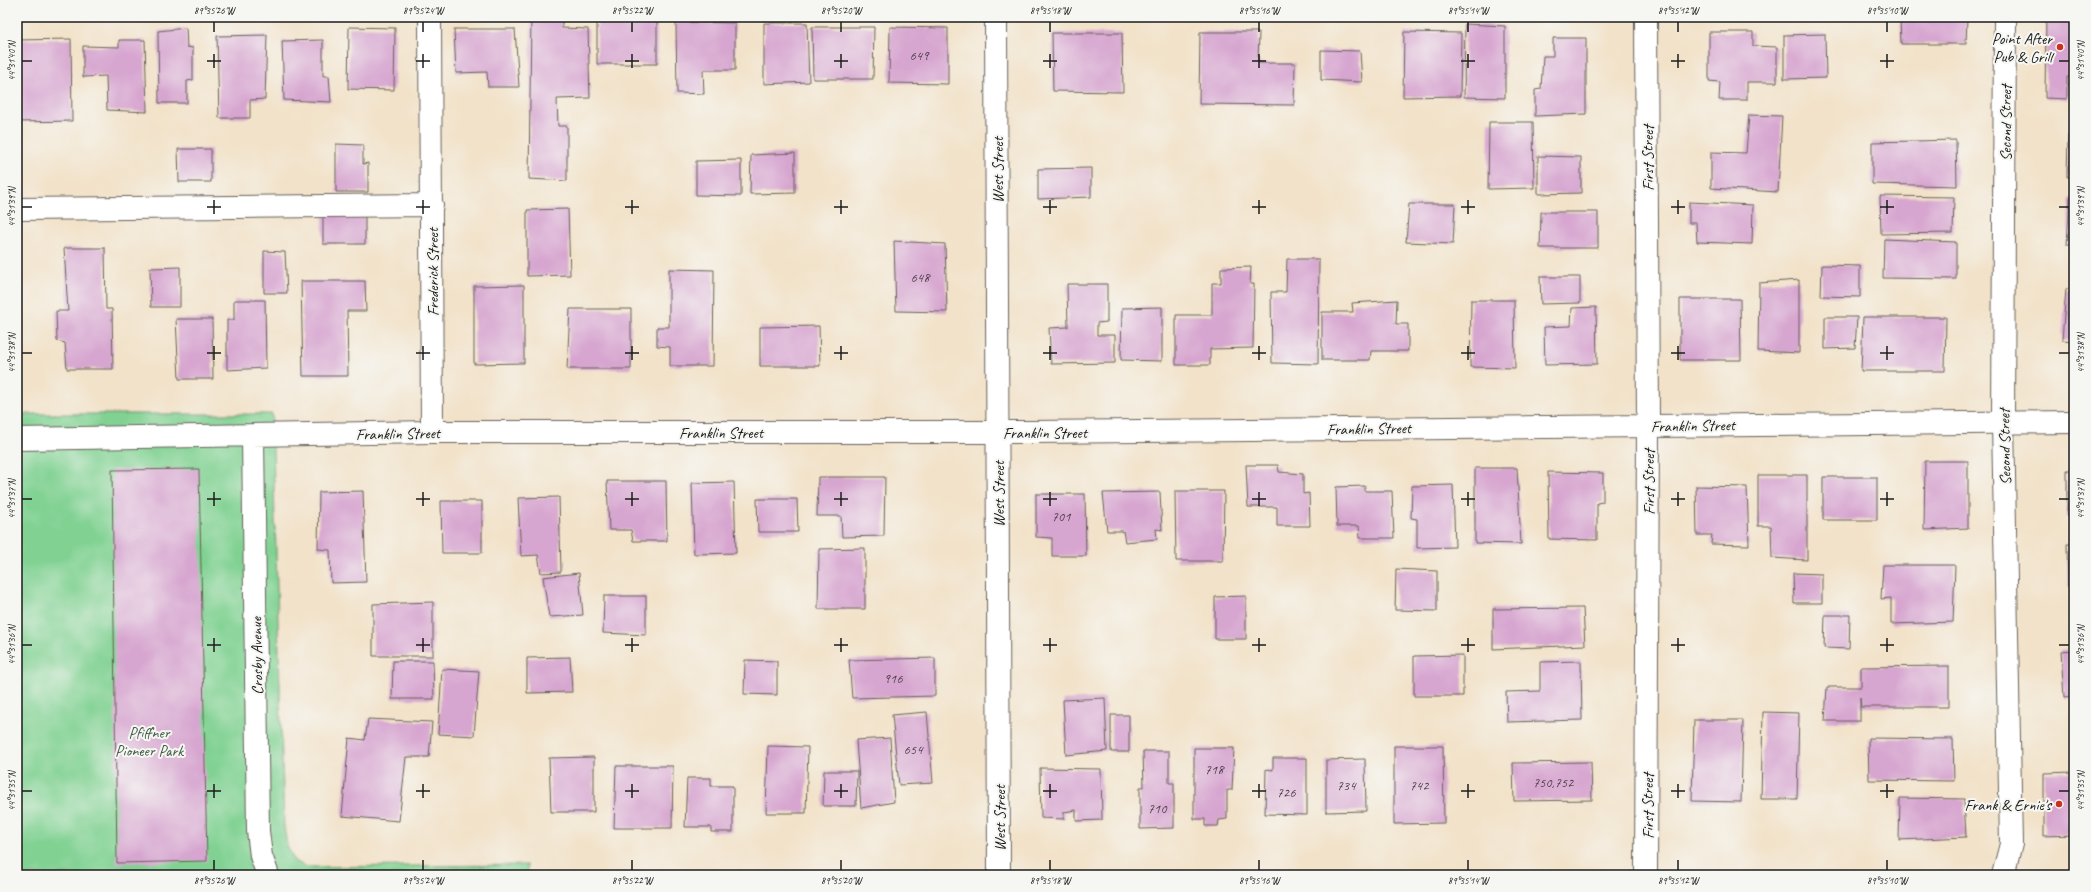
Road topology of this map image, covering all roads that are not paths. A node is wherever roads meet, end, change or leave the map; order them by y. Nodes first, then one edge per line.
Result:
1 (430, 17) edge
2 (996, 17) edge
3 (1646, 17) edge
4 (2005, 17) edge
5 (432, 205) junction
6 (17, 209) edge
7 (2003, 422) junction
8 (2074, 422) edge
9 (1648, 426) junction
10 (432, 432) junction
11 (998, 432) junction
12 (253, 436) junction
13 (17, 439) edge
14 (268, 875) edge
15 (999, 875) edge
16 (1646, 875) edge
17 (2003, 875) edge

1 - 5 street, Frederick Street
2 - 11 street, West Street
3 - 9 street, First Street
4 - 7 street, Second Street
5 - 6 street
5 - 10 street, Frederick Street
7 - 8 street, Franklin Street
7 - 9 street, Franklin Street
7 - 17 street, Second Street
9 - 11 street, Franklin Street
9 - 16 street, First Street
10 - 11 street, Franklin Street
10 - 12 street, Franklin Street
11 - 15 street, West Street
12 - 13 street, Franklin Street
12 - 14 street, Crosby Avenue

